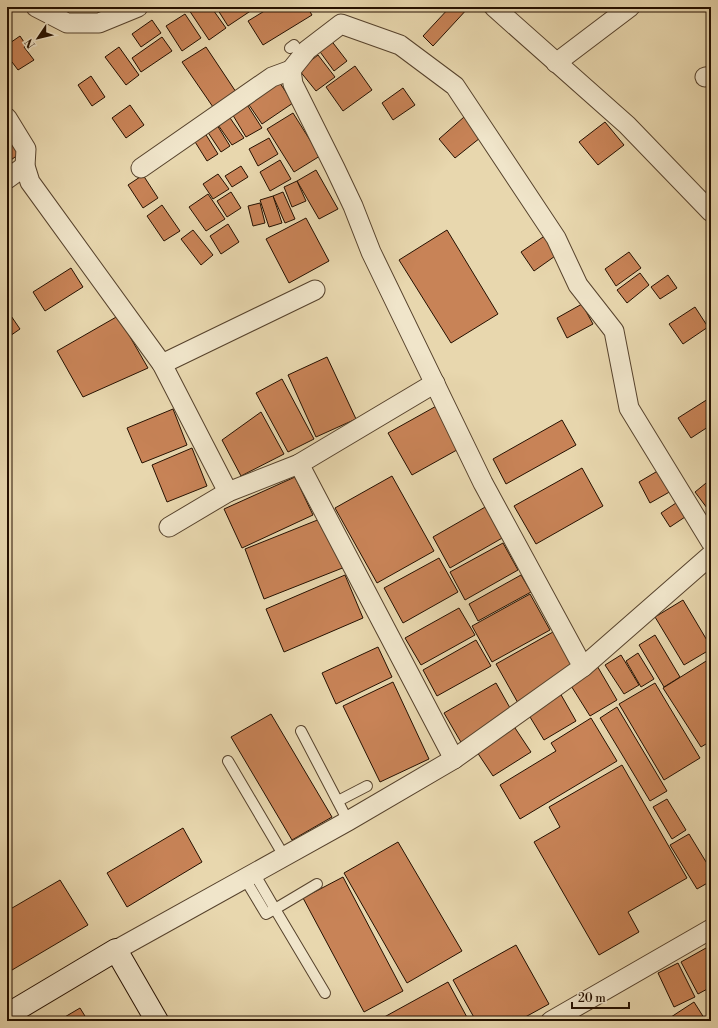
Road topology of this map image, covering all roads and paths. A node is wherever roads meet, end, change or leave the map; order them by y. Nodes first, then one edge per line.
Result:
1 (36, 7) edge
2 (138, 7) edge
3 (494, 7) edge
4 (630, 7) edge
5 (295, 52) junction
6 (556, 63) junction
7 (7, 118) edge
8 (25, 166) junction
9 (141, 168) dead end
10 (7, 179) edge
11 (711, 212) edge
12 (315, 290) dead end
13 (162, 364) junction
14 (435, 383) junction
15 (299, 464) junction
16 (228, 492) junction
17 (169, 527) dead end
18 (711, 542) edge
19 (711, 555) edge
20 (582, 667) junction
21 (301, 731) dead end
22 (454, 759) junction
23 (228, 761) dead end
24 (367, 786) dead end
25 (338, 801) junction
26 (348, 821) junction
27 (284, 856) junction
28 (249, 876) junction
29 (317, 884) dead end
30 (275, 909) junction
31 (711, 929) edge
32 (116, 950) junction
33 (325, 993) dead end
34 (7, 1015) edge
35 (158, 1021) edge
36 (551, 1021) edge

1 - 2 street
3 - 6 street
4 - 6 street
5 - 9 street
5 - 14 street
5 - 18 street
6 - 11 street
7 - 8 street
8 - 10 street
8 - 13 street
12 - 13 street
13 - 16 street
14 - 15 street
14 - 20 street
15 - 16 street
15 - 22 street
16 - 17 street
19 - 20 street
20 - 22 street
21 - 25 lane
22 - 26 street
23 - 27 lane
24 - 25 lane
25 - 26 lane
26 - 27 street
27 - 28 street
28 - 30 lane
28 - 32 street
29 - 30 lane
30 - 33 lane
31 - 36 street
32 - 34 street
32 - 35 street

